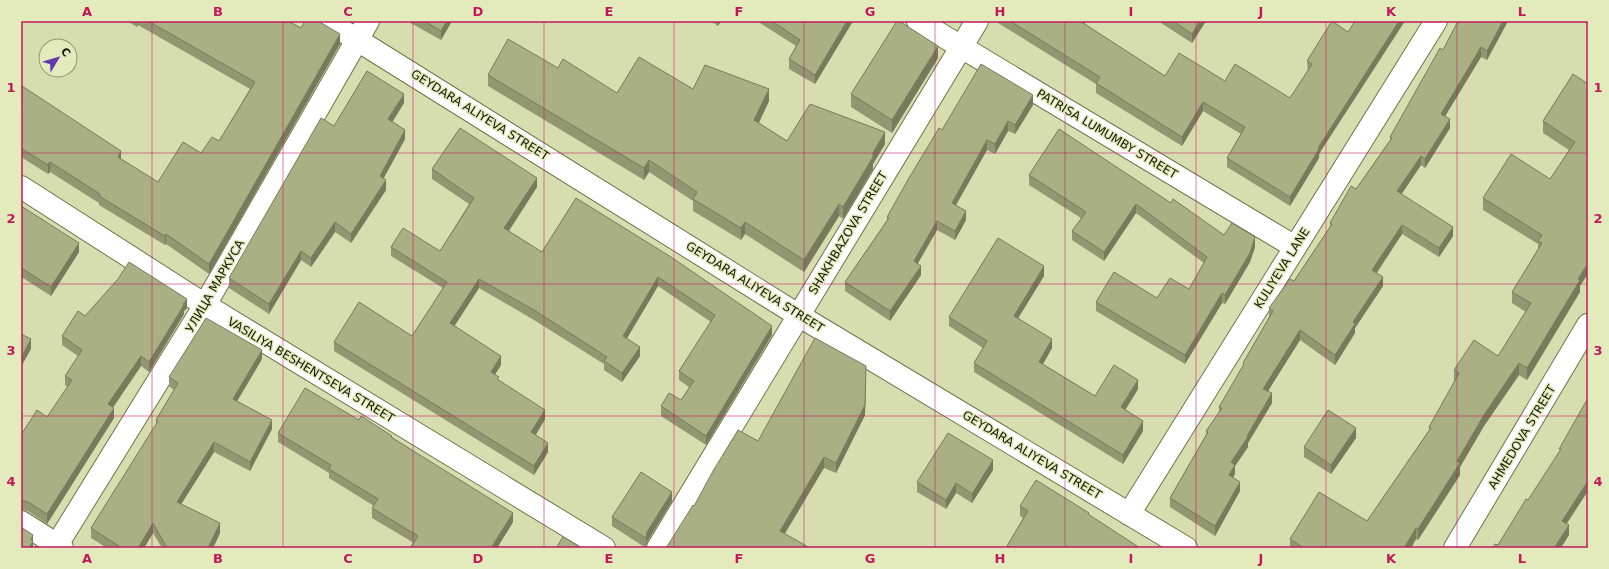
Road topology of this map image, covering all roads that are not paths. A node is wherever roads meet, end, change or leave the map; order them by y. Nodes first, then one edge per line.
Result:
1 (327, 21) edge
2 (918, 21) edge
3 (977, 21) edge
4 (1436, 21) edge
5 (363, 30) edge
6 (961, 47) junction
7 (21, 187) edge
8 (1295, 247) junction
9 (205, 305) junction
10 (798, 315) junction
11 (1588, 325) edge
12 (1129, 514) junction
13 (21, 522) edge
14 (58, 547) edge
15 (604, 548) edge
16 (658, 548) edge
17 (1186, 548) edge
18 (1455, 548) edge

1 - 5 street, GEYDARA ALIYEVA STREET
2 - 6 street, PATRISA LUMUMBY STREET
3 - 6 street, SHAKHBAZOVA STREET
4 - 8 street, KULIYEVA LANE
5 - 9 street, УЛИЦА МАРКУСА
5 - 10 street, GEYDARA ALIYEVA STREET
6 - 8 street, PATRISA LUMUMBY STREET
6 - 10 street, SHAKHBAZOVA STREET
7 - 9 street, VASILIYA BESHENTSEVA STREET
8 - 12 street, KULIYEVA LANE
9 - 14 street, УЛИЦА МАРКУСА
9 - 15 street, VASILIYA BESHENTSEVA STREET
10 - 12 street, GEYDARA ALIYEVA STREET
10 - 16 street, SHAKHBAZOVA STREET
11 - 18 street, AHMEDOVA STREET
12 - 17 street, GEYDARA ALIYEVA STREET
13 - 14 street

